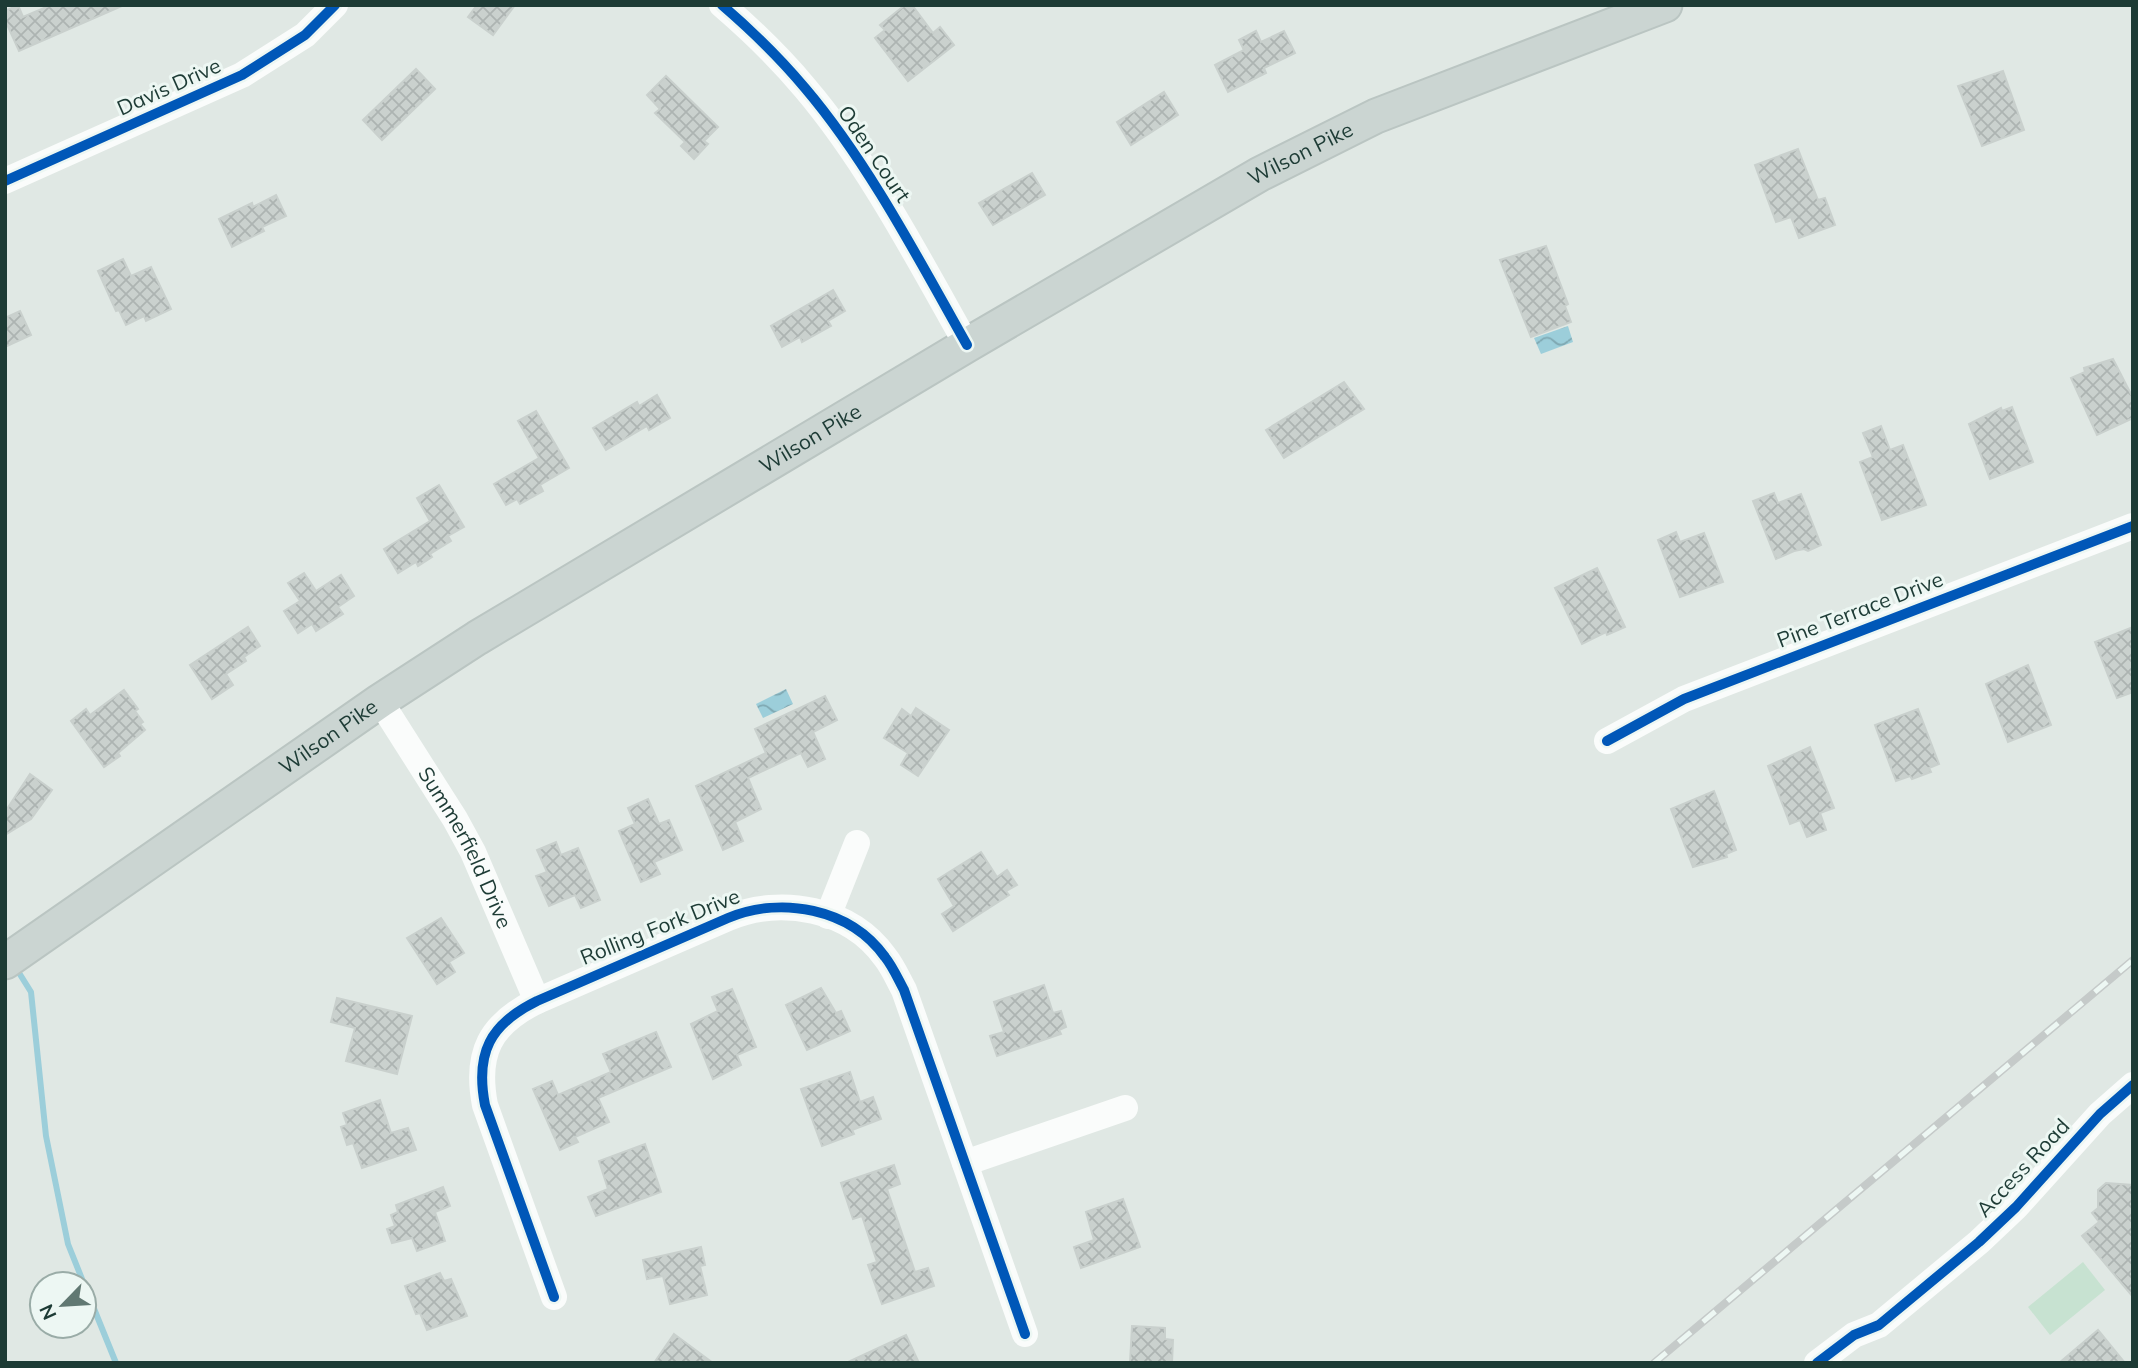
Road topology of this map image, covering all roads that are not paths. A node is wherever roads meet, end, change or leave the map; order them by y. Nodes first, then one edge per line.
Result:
1 (335, 5) edge
2 (722, 5) edge
3 (1665, 5) edge
4 (5, 181) edge
5 (967, 345) junction
6 (2133, 526) edge
7 (380, 701) junction
8 (1607, 741) dead end
9 (857, 843) dead end
10 (828, 916) junction
11 (13, 956) edge
12 (537, 1001) junction
13 (2133, 1085) edge
14 (1125, 1108) dead end
15 (965, 1163) junction
16 (554, 1297) dead end
17 (1025, 1334) dead end
18 (1817, 1363) edge

1 - 4 street, Davis Drive
2 - 5 street, Oden Court
3 - 5 main road, Wilson Pike
5 - 7 main road, Wilson Pike
6 - 8 street, Pine Terrace Drive
7 - 11 main road, Wilson Pike
7 - 12 street, Summerfield Drive
9 - 10 street
10 - 12 street, Rolling Fork Drive
10 - 15 street, Rolling Fork Drive
12 - 16 street, Rolling Fork Drive
13 - 18 street, Access Road
14 - 15 street
15 - 17 street, Rolling Fork Drive

